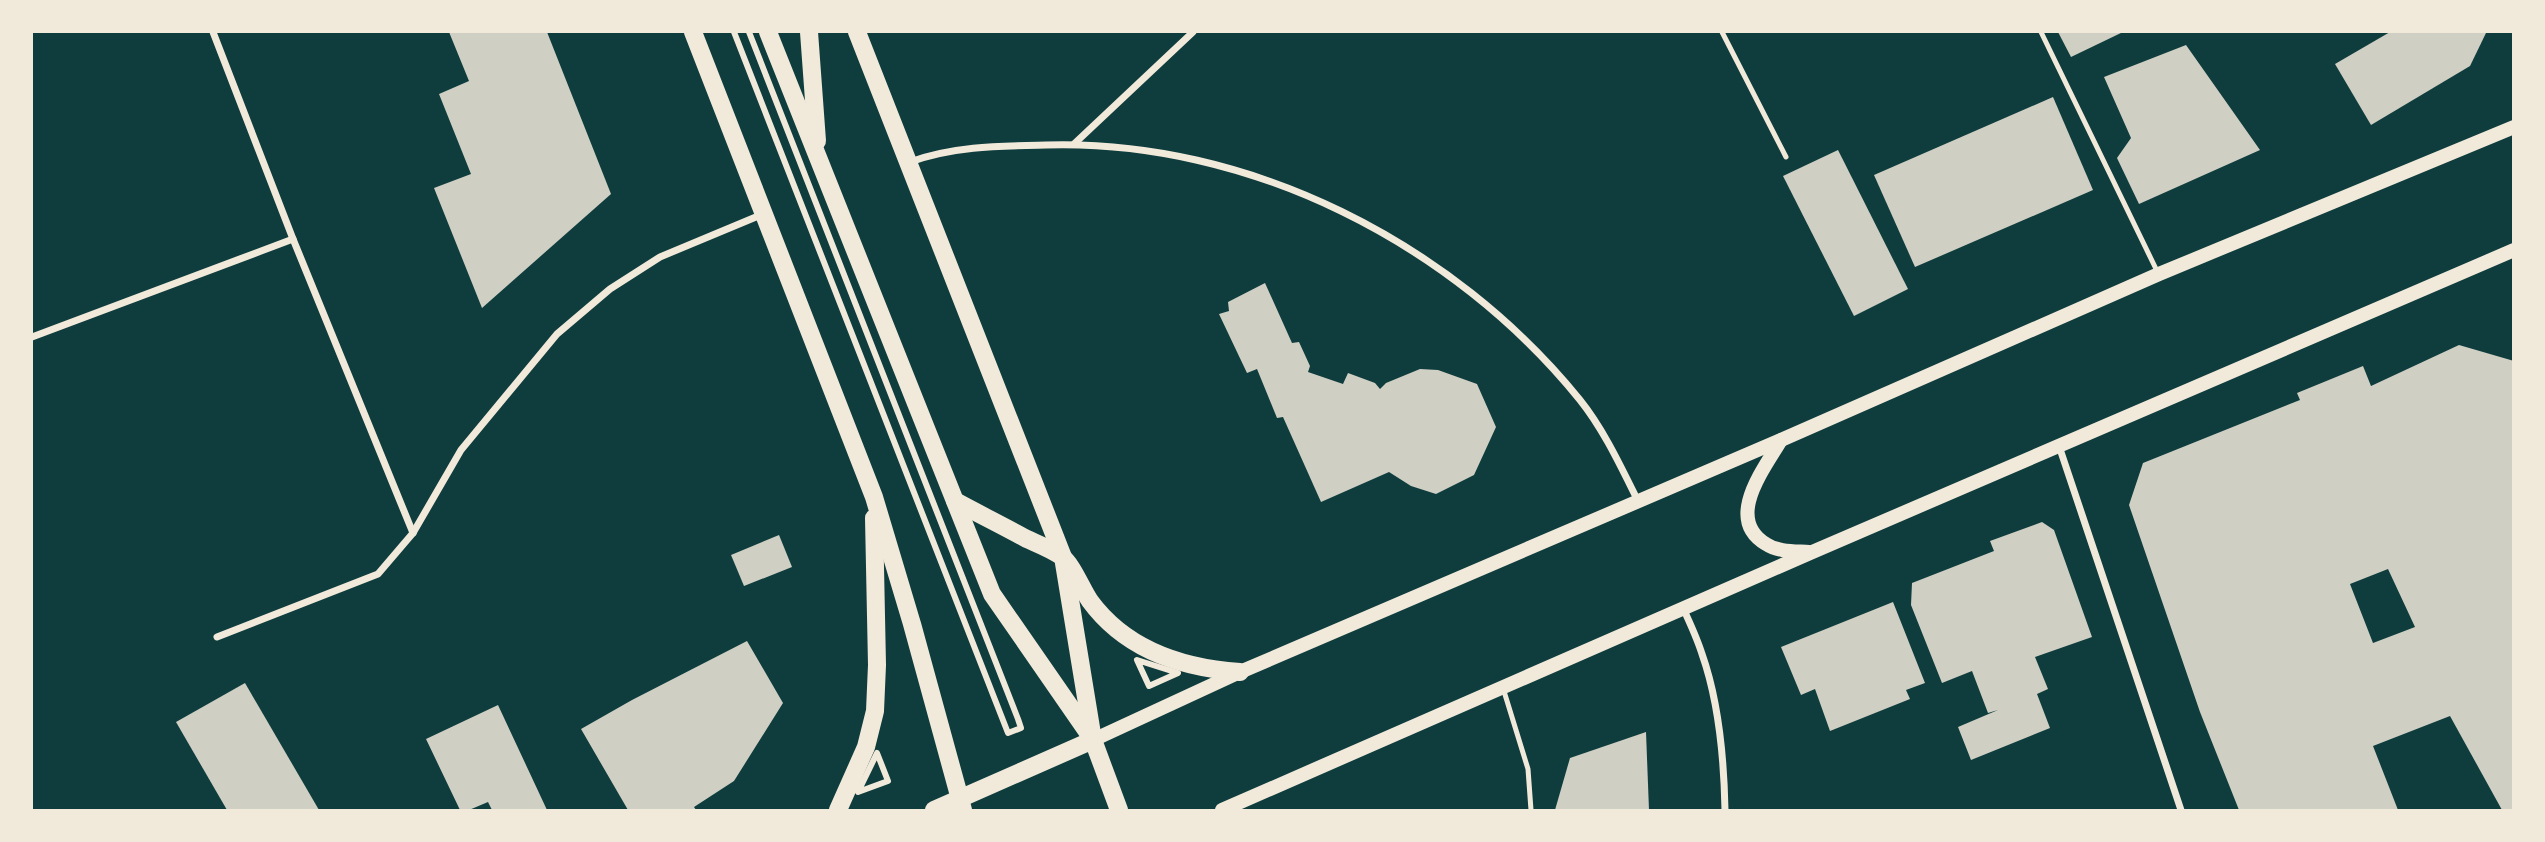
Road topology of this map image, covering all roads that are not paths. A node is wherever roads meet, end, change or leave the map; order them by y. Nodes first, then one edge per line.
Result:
1 (213, 32) edge
2 (694, 32) edge
3 (734, 32) edge
4 (749, 32) edge
5 (768, 32) edge
6 (809, 32) edge
7 (857, 32) edge
8 (1193, 32) edge
9 (1723, 32) edge
10 (2041, 32) edge
11 (2514, 127) edge
12 (1074, 144) junction
13 (1786, 157) dead end
14 (818, 159) junction
15 (908, 162) junction
16 (765, 213) junction
17 (293, 239) junction
18 (2514, 250) edge
19 (2159, 274) junction
20 (32, 337) edge
21 (1781, 440) junction
22 (2059, 445) junction
23 (874, 497) junction
24 (955, 501) junction
25 (1639, 501) junction
26 (413, 533) junction
27 (1810, 553) junction
28 (1063, 557) junction
29 (1683, 608) junction
30 (217, 637) dead end
31 (1240, 672) junction
32 (1178, 673) joint
33 (1502, 687) junction
34 (1093, 740) junction
35 (858, 792) joint
36 (961, 805) edge
37 (838, 810) edge
38 (934, 810) edge
39 (1119, 810) edge
40 (1222, 810) edge
41 (1531, 810) edge
42 (1725, 810) edge
43 (2181, 810) edge

1 - 17 street
2 - 16 main road
3 - 4 street
5 - 14 main road
6 - 14 main road
7 - 15 main road
8 - 12 street
9 - 13 lane
10 - 19 lane
11 - 19 main road
12 - 15 street
12 - 25 street
14 - 24 main road
15 - 28 main road
16 - 23 main road
16 - 26 street
17 - 20 street
17 - 26 street
18 - 22 main road
19 - 21 main road
21 - 25 main road
21 - 27 main road
22 - 27 main road
22 - 43 street
23 - 36 main road
23 - 37 main road
24 - 28 main road
24 - 34 main road
25 - 31 main road
26 - 30 street
27 - 29 main road
28 - 31 main road
28 - 34 main road
29 - 33 main road
29 - 42 street
31 - 34 main road
32 - 32 street
33 - 40 main road
33 - 41 lane
34 - 36 main road
34 - 39 main road
35 - 35 street
36 - 38 main road

